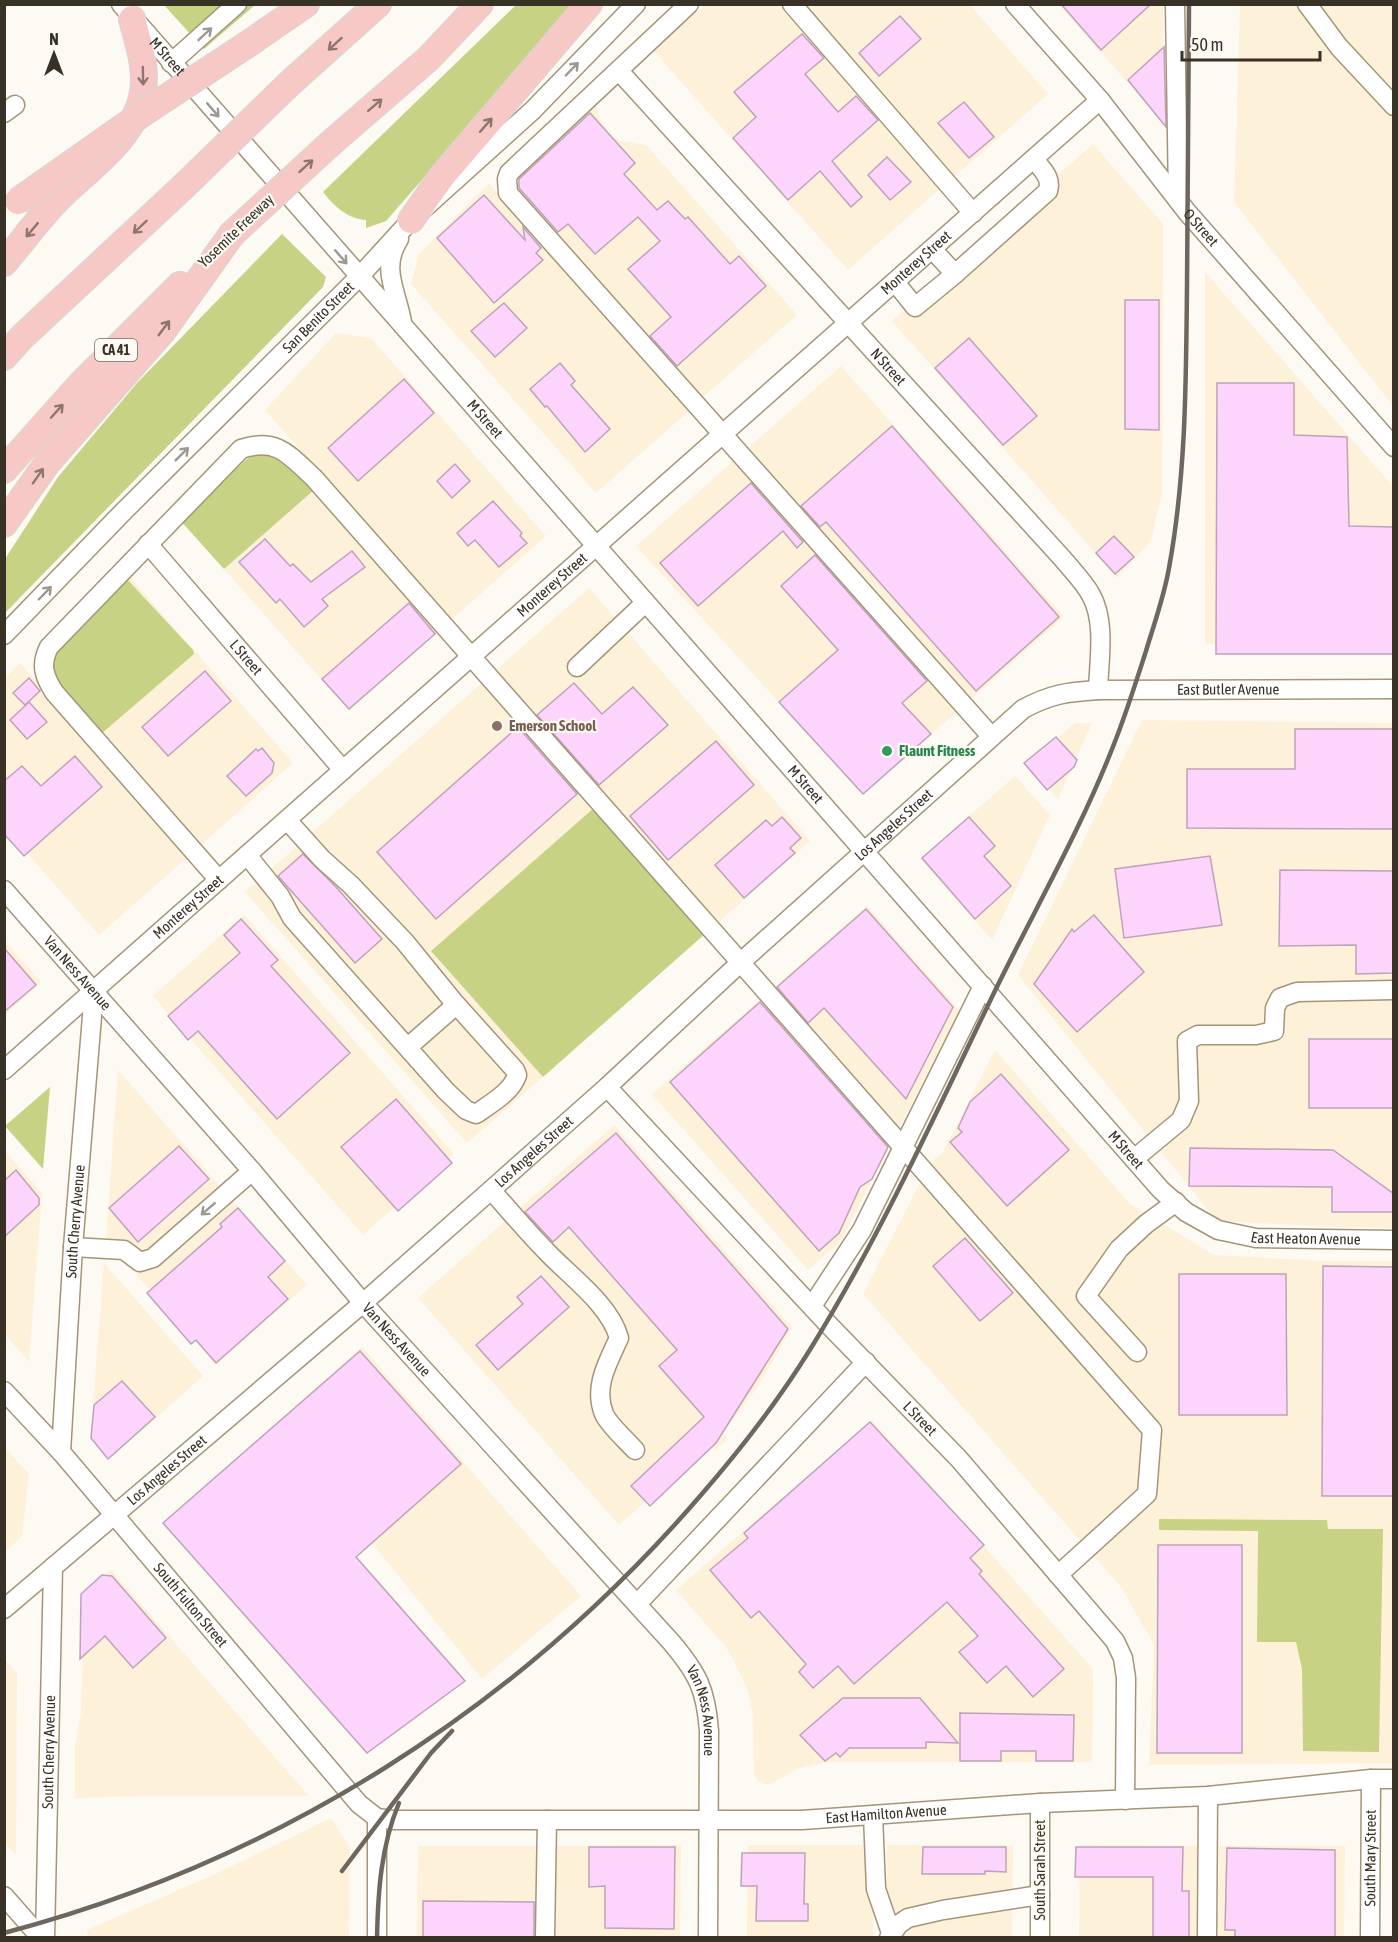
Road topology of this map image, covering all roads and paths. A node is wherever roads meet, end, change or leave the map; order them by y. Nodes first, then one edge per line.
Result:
1 (237, 4) edge
2 (306, 4) edge
3 (378, 4) edge
4 (480, 4) edge
5 (589, 4) edge
6 (636, 4) edge
7 (689, 4) edge
8 (792, 4) edge
9 (1015, 4) edge
10 (1174, 4) edge
11 (1306, 4) edge
12 (127, 12) edge
13 (171, 63) junction
14 (618, 71) junction
15 (1100, 100) junction
16 (1394, 106) edge
17 (1034, 159) junction
18 (1178, 200) junction
19 (11, 207) edge
20 (973, 213) junction
21 (411, 220) junction
22 (232, 234) junction
23 (932, 249) junction
24 (4, 263) edge
25 (955, 274) junction
26 (359, 277) junction
27 (895, 282) junction
28 (848, 324) junction
29 (403, 327) junction
30 (4, 357) edge
31 (723, 434) junction
32 (1394, 447) edge
33 (4, 470) edge
34 (4, 524) edge
35 (148, 544) junction
36 (595, 547) junction
37 (645, 603) junction
38 (4, 635) edge
39 (471, 657) junction
40 (577, 667) dead end
41 (1394, 689) edge
42 (1098, 690) junction
43 (1061, 693) joint
44 (991, 736) junction
45 (343, 770) junction
46 (287, 820) junction
47 (864, 854) junction
48 (247, 855) junction
49 (219, 880) junction
50 (4, 890) edge
51 (740, 963) junction
52 (983, 986) junction
53 (1394, 990) edge
54 (94, 992) junction
55 (456, 1005) junction
56 (408, 1047) junction
57 (4, 1070) edge
58 (607, 1087) junction
59 (903, 1148) junction
60 (1134, 1159) junction
61 (252, 1171) junction
62 (491, 1190) junction
63 (1176, 1202) junction
64 (1218, 1230) joint
65 (1394, 1240) edge
66 (73, 1247) junction
67 (363, 1303) junction
68 (812, 1306) junction
69 (1137, 1352) dead end
70 (866, 1362) junction
71 (4, 1391) edge
72 (635, 1450) dead end
73 (61, 1452) junction
74 (113, 1515) junction
75 (53, 1567) junction
76 (1058, 1575) junction
77 (637, 1604) junction
78 (4, 1610) edge
79 (1371, 1779) junction
80 (1394, 1779) edge
81 (1208, 1796) junction
82 (1125, 1800) junction
83 (1040, 1803) junction
84 (873, 1815) junction
85 (377, 1818) junction
86 (547, 1820) junction
87 (710, 1820) junction
88 (1040, 1895) junction
89 (4, 1896) edge
90 (890, 1935) edge
91 (43, 1938) edge
92 (377, 1938) edge
93 (545, 1938) edge
94 (708, 1938) edge
95 (1040, 1938) edge
96 (1208, 1938) edge
97 (1370, 1938) edge

13 -> 1 street
2 - 19 highway, bridge
3 -> 30 highway, bridge
22 -> 4 highway, Yosemite Freeway / CA 41, bridge
21 -> 5 highway
21 -> 6 street, San Benito Street
7 - 14 street
8 - 20 street
9 - 15 street, O Street
10 - 18 street
11 - 16 street
12 - 13 street, M Street
12 -> 24 highway
13 -> 26 street, M Street
14 - 28 street, N Street
14 - 31 street
15 - 17 street, Monterey Street
15 - 18 street, O Street
17 - 20 street, Monterey Street
17 - 25 street
18 - 32 street, O Street
20 - 23 street, Monterey Street
21 - 26 street, San Benito Street
21 - 29 street, M Street
33 -> 22 highway, Yosemite Freeway / CA 41
34 -> 22 highway
23 - 25 street
23 - 27 street, Monterey Street
25 - 27 street
26 - 29 street, M Street
38 -> 26 street, San Benito Street
27 - 28 street, Monterey Street
28 - 31 street, Monterey Street
28 - 42 street, N Street
29 - 36 street, M Street
31 - 36 street, Monterey Street
31 - 44 street
35 - 39 street
35 - 45 street, L Street
35 - 49 street
36 - 37 street, M Street
36 - 39 street, Monterey Street
37 - 40 street
37 - 47 street, M Street
39 - 45 street, Monterey Street
39 - 51 street
41 - 42 street, East Butler Avenue
42 - 43 street, East Butler Avenue
43 - 44 street, Los Angeles Street
44 - 47 street, Los Angeles Street
45 - 46 street, Monterey Street
46 - 48 street, Monterey Street
46 - 55 street
47 - 51 street, Los Angeles Street
47 - 52 street, M Street
48 - 49 street, Monterey Street
48 - 56 street
49 - 54 street, Monterey Street
50 - 54 street, Van Ness Avenue
51 - 58 street, Los Angeles Street
51 - 59 street
52 - 59 street
52 - 60 street, M Street
53 - 60 street
54 - 57 street, Monterey Street
54 - 61 street, Van Ness Avenue
54 - 66 street, South Cherry Avenue
55 - 56 street
55 - 56 street
58 - 62 street, Los Angeles Street
58 - 68 street, L Street
59 - 68 street
59 - 76 street
60 - 63 street, M Street
61 -> 66 street
61 - 67 street, Van Ness Avenue
62 - 67 street, Los Angeles Street
62 - 72 street
63 - 64 street, M Street
63 - 69 street
64 - 65 street, East Heaton Avenue
66 - 73 street, South Cherry Avenue
67 - 74 street, Los Angeles Street
67 - 77 street, Van Ness Avenue
68 - 70 street, L Street
70 - 76 street, L Street
70 - 77 street
71 - 73 street, South Fulton Street
73 - 74 street, South Fulton Street
74 - 75 street, Los Angeles Street
74 - 85 street, South Fulton Street
75 - 78 street, Los Angeles Street
75 - 91 street, South Cherry Avenue
76 - 82 street, L Street
77 - 87 street, Van Ness Avenue
79 - 80 street, East Hamilton Avenue
79 - 81 street, East Hamilton Avenue
79 - 97 street, South Mary Street
81 - 82 street, East Hamilton Avenue
81 - 96 street
82 - 83 street, East Hamilton Avenue
83 - 84 street, East Hamilton Avenue
83 - 88 street, South Sarah Street
84 - 87 street, East Hamilton Avenue
84 - 90 street
85 - 86 street, East Hamilton Avenue
85 - 92 street
86 - 87 street, East Hamilton Avenue
86 - 93 street
87 - 94 street, Van Ness Avenue
88 - 90 street
88 - 95 street, South Sarah Street
89 - 91 street

